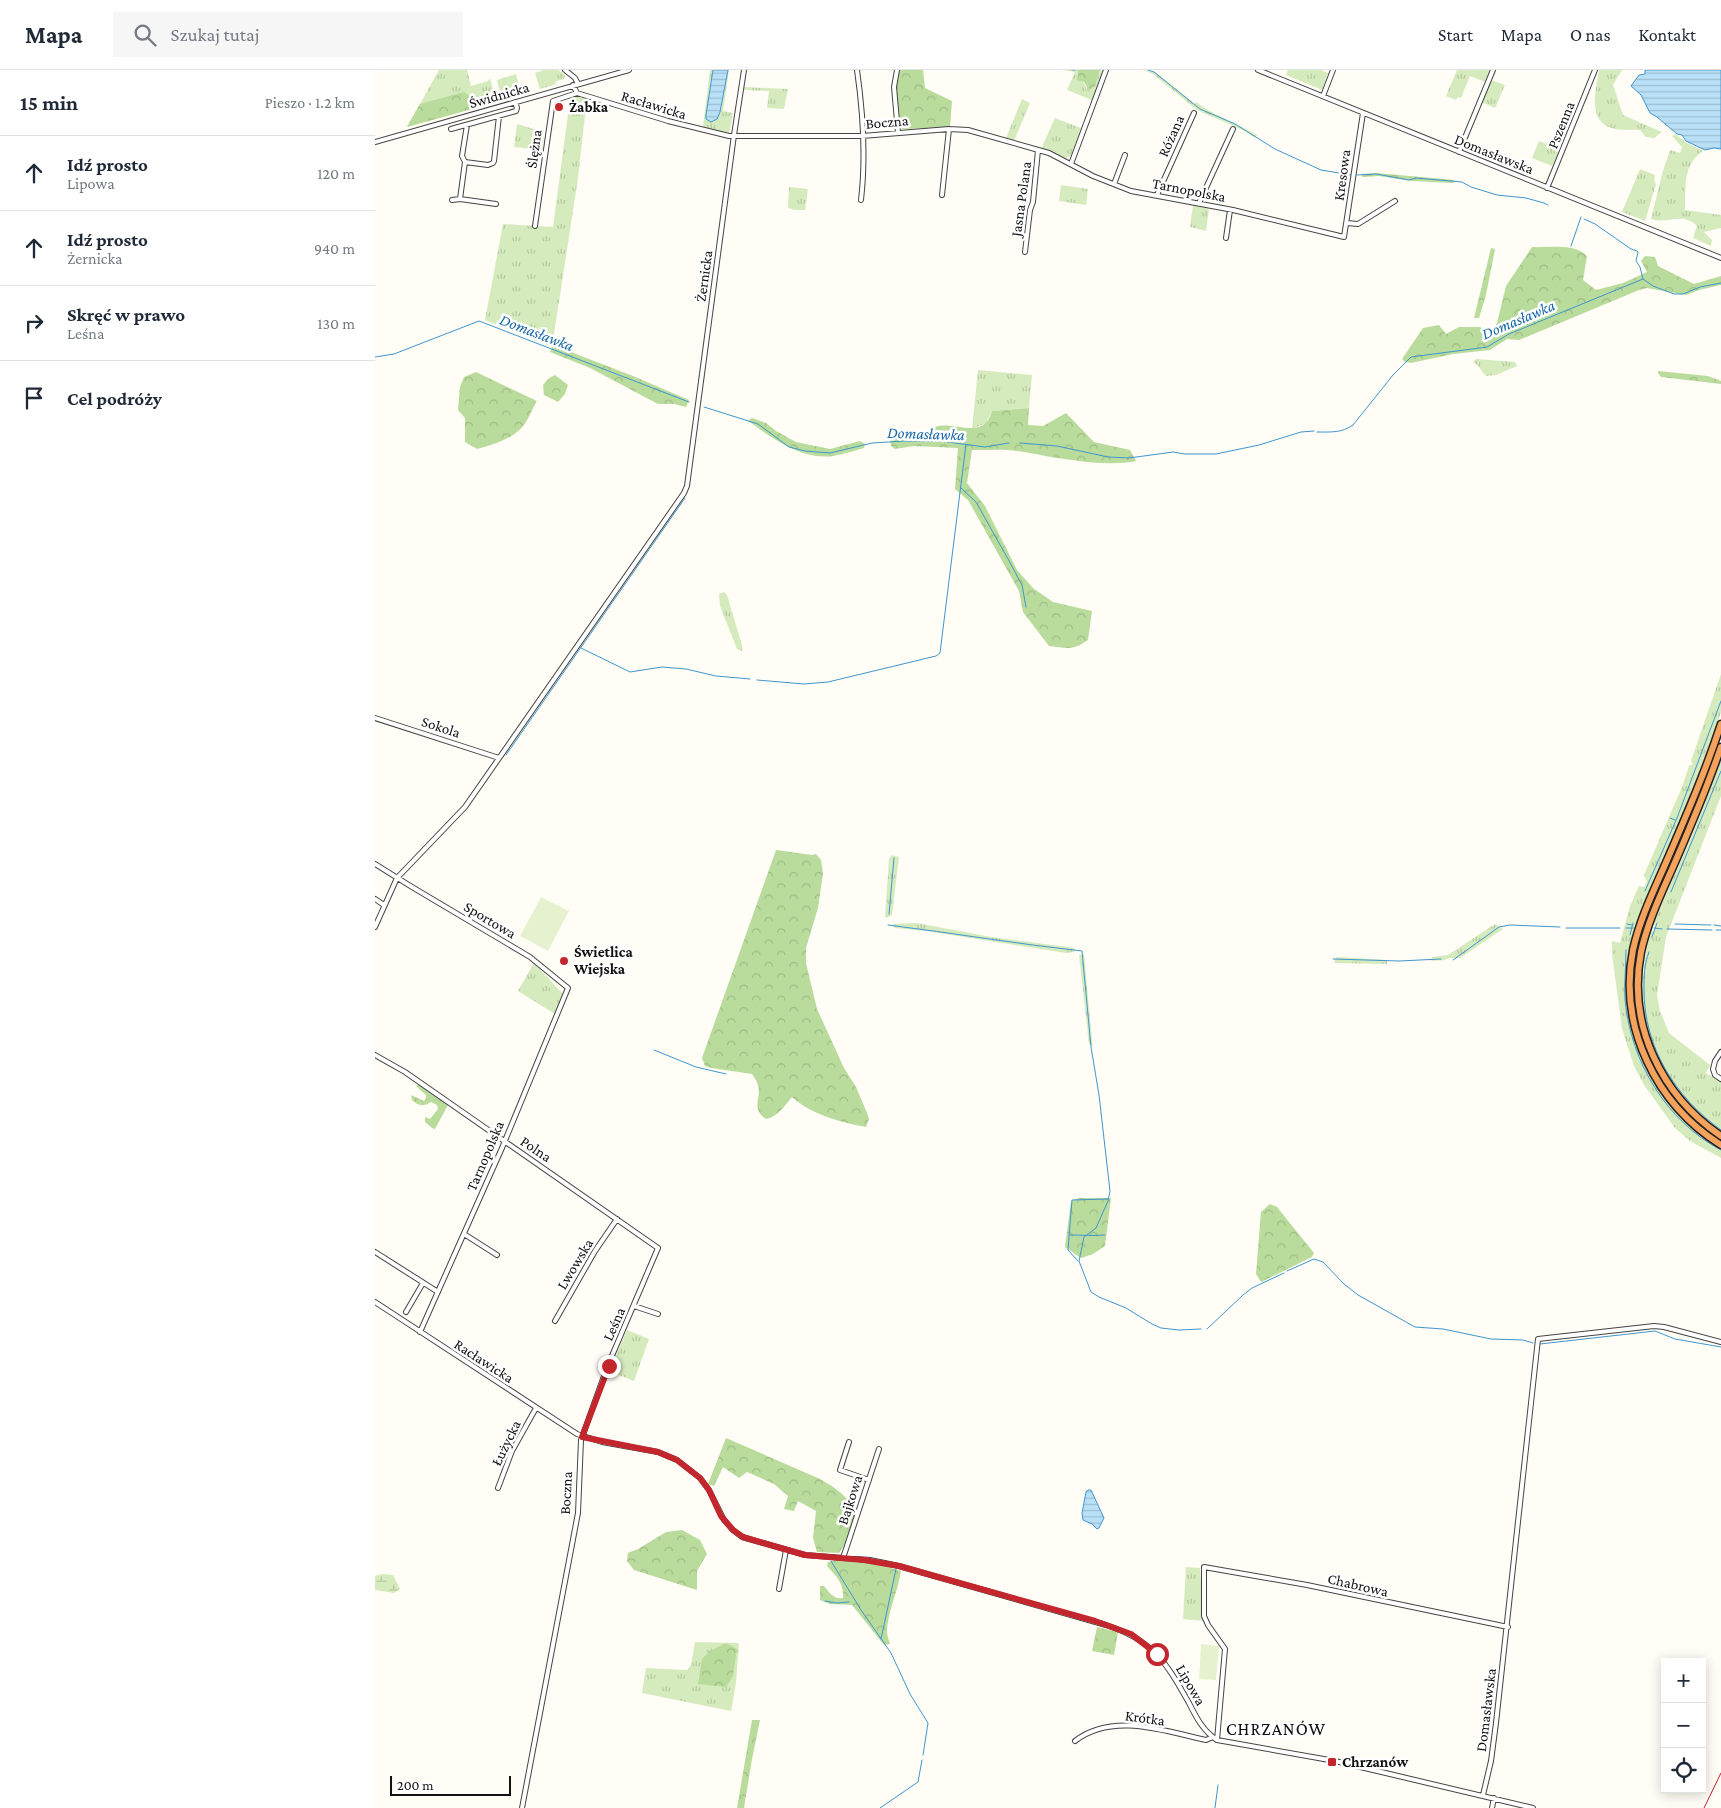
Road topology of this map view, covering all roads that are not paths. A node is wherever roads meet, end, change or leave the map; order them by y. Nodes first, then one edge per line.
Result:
1 (565, 70) edge
2 (629, 70) edge
3 (744, 70) edge
4 (857, 70) edge
5 (897, 70) edge
6 (1106, 70) edge
7 (1258, 70) edge
8 (1333, 70) edge
9 (1493, 70) edge
10 (1595, 70) edge
11 (576, 85) junction
12 (577, 93) junction
13 (1323, 96) junction
14 (515, 102) junction
15 (1363, 112) junction
16 (1193, 113) dead end
17 (499, 116) junction
18 (467, 124) junction
19 (1233, 128) dead end
20 (451, 129) dead end
21 (949, 129) junction
22 (898, 133) junction
23 (734, 135) junction
24 (862, 136) junction
25 (375, 142) edge
26 (1039, 150) junction
27 (1459, 152) junction
28 (1125, 155) dead end
29 (465, 162) junction
30 (1071, 164) junction
31 (1114, 184) junction
32 (1547, 188) junction
33 (942, 195) dead end
34 (1157, 195) junction
35 (459, 199) junction
36 (452, 200) dead end
37 (861, 200) dead end
38 (1395, 202) dead end
39 (1199, 203) junction
40 (496, 204) dead end
41 (1230, 210) junction
42 (1347, 223) junction
43 (535, 226) dead end
44 (1340, 236) joint
45 (1226, 238) dead end
46 (1025, 252) dead end
47 (1721, 258) edge
48 (375, 718) edge
49 (1721, 724) edge
50 (1721, 747) edge
51 (499, 758) junction
52 (375, 864) edge
53 (397, 878) junction
54 (375, 899) edge
55 (384, 905) junction
56 (375, 928) edge
57 (568, 988) joint
58 (1721, 1052) edge
59 (375, 1055) edge
60 (1721, 1079) edge
61 (1721, 1136) edge
62 (504, 1141) junction
63 (1721, 1145) edge
64 (617, 1219) junction
65 (464, 1234) junction
66 (658, 1248) joint
67 (375, 1252) edge
68 (497, 1255) dead end
69 (423, 1283) junction
70 (438, 1292) junction
71 (375, 1302) edge
72 (634, 1306) junction
73 (406, 1312) dead end
74 (657, 1314) dead end
75 (555, 1321) dead end
76 (420, 1332) junction
77 (1721, 1342) edge
78 (536, 1408) junction
79 (582, 1437) junction
80 (849, 1442) dead end
81 (879, 1448) dead end
82 (869, 1480) junction
83 (498, 1488) dead end
84 (786, 1550) junction
85 (843, 1558) junction
86 (779, 1589) dead end
87 (1508, 1628) junction
88 (1215, 1738) junction
89 (1075, 1741) dead end
90 (1483, 1795) junction
91 (1494, 1798) junction
92 (522, 1808) edge
93 (1492, 1808) edge
94 (1533, 1808) edge

1 - 11 street
2 - 11 street, Świdnicka
3 - 23 street, Żernicka
4 - 24 street
5 - 22 street
6 - 30 street
7 - 13 street, Domasławska
8 - 13 street
9 - 27 street
10 - 32 street, Pszenna
11 - 12 street
11 - 14 street, Świdnicka
12 - 23 street, Racławicka
12 - 43 street, Ślężna
13 - 15 street, Domasławska
14 - 17 street
14 - 25 street, Świdnicka
15 - 27 street, Domasławska
15 - 42 street, Kresowa
16 - 34 street, Różana
17 - 18 street
17 - 29 street
18 - 20 street
18 - 29 street
19 - 39 street
21 - 22 street, Boczna
21 - 26 street, Boczna
21 - 33 street
22 - 24 street, Boczna
23 - 24 street, Boczna
23 - 51 street, Żernicka
24 - 37 street
26 - 30 street, Tarnopolska
26 - 46 street, Jasna Polana
27 - 32 street, Domasławska
28 - 31 street
29 - 35 street
30 - 31 street, Tarnopolska
31 - 34 street, Tarnopolska
32 - 47 street, Domasławska
34 - 39 street, Tarnopolska
35 - 36 street
35 - 40 street
38 - 42 street
39 - 41 street, Tarnopolska
41 - 44 street, Tarnopolska
41 - 45 street
42 - 44 street, Kresowa
48 - 51 street, Sokola
49 - 63 highway
50 - 61 highway
51 - 53 street
52 - 53 street, Sportowa
53 - 55 street
53 - 57 street, Sportowa
54 - 55 street
55 - 56 street
57 - 62 street, Tarnopolska
58 - 60 street
59 - 62 street, Polna
62 - 64 street, Polna
62 - 65 street, Tarnopolska
64 - 66 street, Polna
64 - 75 street, Lwowska
65 - 68 street
65 - 70 street, Tarnopolska
66 - 72 street, Leśna
67 - 69 street
69 - 70 street
69 - 73 street
70 - 76 street, Tarnopolska
71 - 76 street, Racławicka
72 - 74 street
72 - 79 street, Leśna
76 - 78 street, Racławicka
77 - 87 street, Domasławska
78 - 79 street, Racławicka
78 - 83 street, Łużycka
79 - 84 street
79 - 92 street, Boczna
80 - 82 street
81 - 82 street, Bajkowa
82 - 85 street, Bajkowa
84 - 85 street
84 - 86 street
85 - 88 street, Lipowa
87 - 88 street, Chabrowa
87 - 90 street, Domasławska
88 - 89 street, Krótka
88 - 90 street
90 - 91 street
91 - 93 street
91 - 94 street

